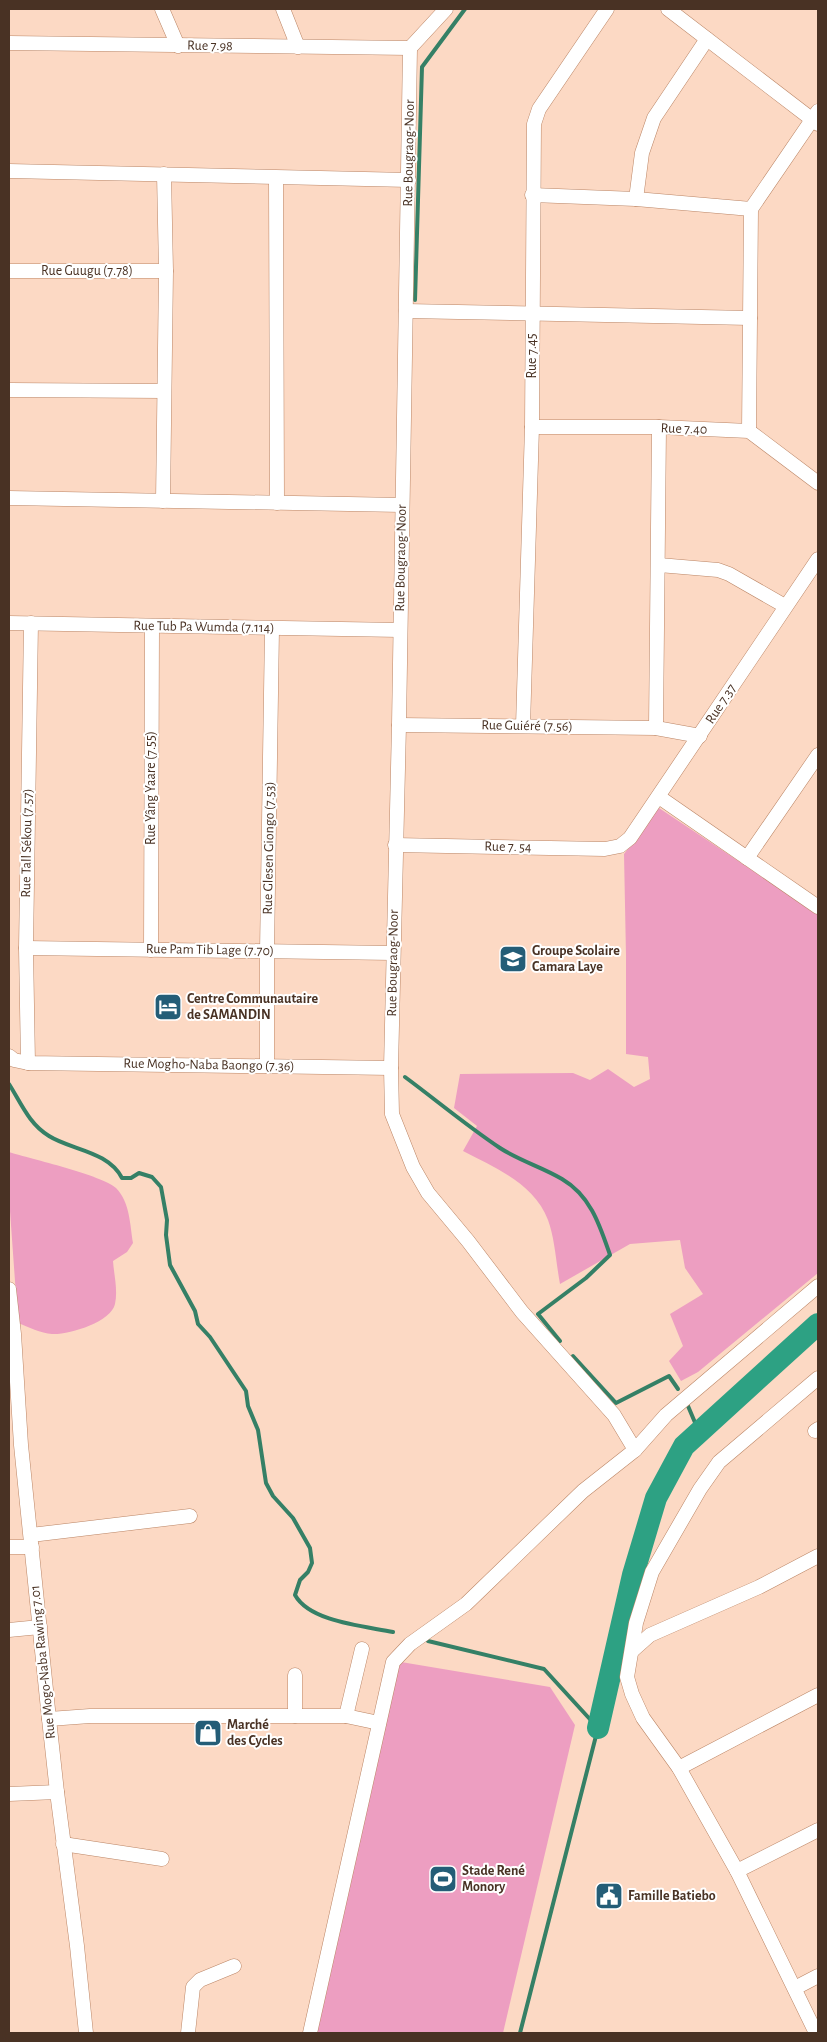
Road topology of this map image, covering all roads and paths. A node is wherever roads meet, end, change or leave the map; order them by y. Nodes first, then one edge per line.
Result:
1 (162, 9) edge
2 (283, 9) edge
3 (446, 9) edge
4 (607, 9) edge
5 (668, 9) edge
6 (707, 39) junction
7 (9, 43) edge
8 (178, 46) junction
9 (298, 47) junction
10 (410, 48) junction
11 (816, 118) edge
12 (9, 171) edge
13 (164, 174) junction
14 (276, 178) junction
15 (409, 180) junction
16 (532, 195) junction
17 (636, 199) junction
18 (751, 209) junction
19 (9, 271) edge
20 (166, 271) junction
21 (406, 311) junction
22 (532, 315) junction
23 (750, 318) junction
24 (9, 390) edge
25 (164, 391) junction
26 (532, 427) junction
27 (660, 428) junction
28 (749, 431) junction
29 (818, 483) edge
30 (9, 498) edge
31 (163, 501) junction
32 (277, 503) junction
33 (402, 505) junction
34 (818, 559) edge
35 (659, 565) junction
36 (785, 606) junction
37 (9, 623) edge
38 (30, 623) junction
39 (152, 626) junction
40 (272, 629) junction
41 (400, 630) junction
42 (399, 725) junction
43 (523, 726) junction
44 (656, 728) junction
45 (700, 736) junction
46 (818, 755) edge
47 (659, 797) junction
48 (395, 846) junction
49 (620, 846) joint
50 (747, 858) junction
51 (818, 907) edge
52 (26, 948) junction
53 (150, 950) junction
54 (267, 951) junction
55 (393, 953) junction
56 (9, 1056) edge
57 (28, 1063) junction
58 (267, 1066) junction
59 (391, 1068) junction
60 (818, 1286) edge
61 (9, 1289) edge
62 (12, 1334) edge
63 (818, 1378) edge
64 (14, 1437) edge
65 (635, 1450) junction
66 (190, 1516) dead end
67 (31, 1541) junction
68 (9, 1547) edge
69 (818, 1556) edge
70 (40, 1627) junction
71 (9, 1630) edge
72 (362, 1649) dead end
73 (632, 1651) junction
74 (295, 1674) dead end
75 (818, 1695) edge
76 (294, 1716) junction
77 (346, 1716) junction
78 (49, 1719) junction
79 (378, 1723) junction
80 (679, 1768) junction
81 (57, 1792) junction
82 (9, 1794) edge
83 (818, 1830) edge
84 (64, 1844) junction
85 (162, 1859) dead end
86 (737, 1871) junction
87 (234, 1966) dead end
88 (818, 1976) edge
89 (795, 1988) junction
90 (86, 2033) edge
91 (188, 2033) edge
92 (310, 2033) edge
93 (816, 2033) edge

1 - 8 street
2 - 9 street
3 - 10 street
4 - 16 street, Rue 7.45
5 - 6 street
6 - 11 street
6 - 17 street
7 - 8 street, Rue 7.98
8 - 9 street, Rue 7.98
9 - 10 street, Rue 7.98
10 - 15 street, Rue Bougraog-Noor
11 - 18 street
12 - 13 street
13 - 14 street
13 - 20 street
14 - 15 street
14 - 32 street
15 - 21 street, Rue Bougraog-Noor
16 - 17 street
16 - 22 street, Rue 7.45
17 - 18 street
18 - 23 street
19 - 20 street, Rue Guugu (7.78)
20 - 25 street
21 - 22 street
21 - 33 street, Rue Bougraog-Noor
22 - 23 street
22 - 26 street, Rue 7.45
23 - 28 street
24 - 25 street
25 - 31 street
26 - 27 street, Rue 7.40
26 - 43 street, Rue 7.45
27 - 28 street, Rue 7.40
27 - 35 street
28 - 29 street
30 - 31 street
31 - 32 street
32 - 33 street
33 - 41 street, Rue Bougraog-Noor
34 - 36 street, Rue 7.37
35 - 36 street
35 - 44 street
36 - 45 street, Rue 7.37
37 - 38 street, Rue Tub Pa Wumda (7.114)
38 - 39 street, Rue Tub Pa Wumda (7.114)
38 - 52 street, Rue Tall Sékou (7.57)
39 - 40 street, Rue Tub Pa Wumda (7.114)
39 - 53 street, Rue Yâng Yaare (7.55)
40 - 41 street, Rue Tub Pa Wumda (7.114)
40 - 54 street, Rue Glesen Giongo (7.53)
41 - 42 street, Rue Bougraog-Noor
42 - 43 street, Rue Guiéré (7.56)
42 - 48 street, Rue Bougraog-Noor
43 - 44 street, Rue Guiéré (7.56)
44 - 45 street, Rue Guiéré (7.56)
45 - 47 street, Rue 7.37
46 - 50 street
47 - 49 street, Rue 7.37
47 - 50 street
48 - 49 street, Rue 7. 54
48 - 55 street, Rue Bougraog-Noor
50 - 51 street
52 - 53 street, Rue Pam Tib Lage (7.70)
52 - 57 street, Rue Tall Sékou (7.57)
53 - 54 street, Rue Pam Tib Lage (7.70)
54 - 55 street, Rue Pam Tib Lage (7.70)
54 - 58 street, Rue Glesen Giongo (7.53)
55 - 59 street, Rue Bougraog-Noor
56 - 57 street, Rue Mogho-Naba Baongo (7.36)
57 - 58 street, Rue Mogho-Naba Baongo (7.36)
58 - 59 street, Rue Mogho-Naba Baongo (7.36)
59 - 65 street, Rue Bougraog-Noor
60 - 65 street
61 - 62 street, Rue Mogo-Naba Rawing 7.01
62 - 64 street, Rue Mogo-Naba Rawing 7.01
63 - 73 street
64 - 67 street, Rue Mogo-Naba Rawing 7.01
65 - 79 street
66 - 67 street
67 - 68 street
67 - 70 street, Rue Mogo-Naba Rawing 7.01
69 - 73 street
70 - 71 street
70 - 78 street, Rue Mogo-Naba Rawing 7.01
72 - 77 street
73 - 80 street
74 - 76 street
75 - 80 street
76 - 77 street
76 - 78 street
77 - 79 street
78 - 81 street, Rue Mogo-Naba Rawing 7.01
79 - 92 street
80 - 86 street
81 - 82 street
81 - 84 street, Rue Mogo-Naba Rawing 7.01
83 - 86 street
84 - 85 street
84 - 90 street, Rue Mogo-Naba Rawing 7.01
86 - 89 street
87 - 91 street
88 - 89 street
89 - 93 street

